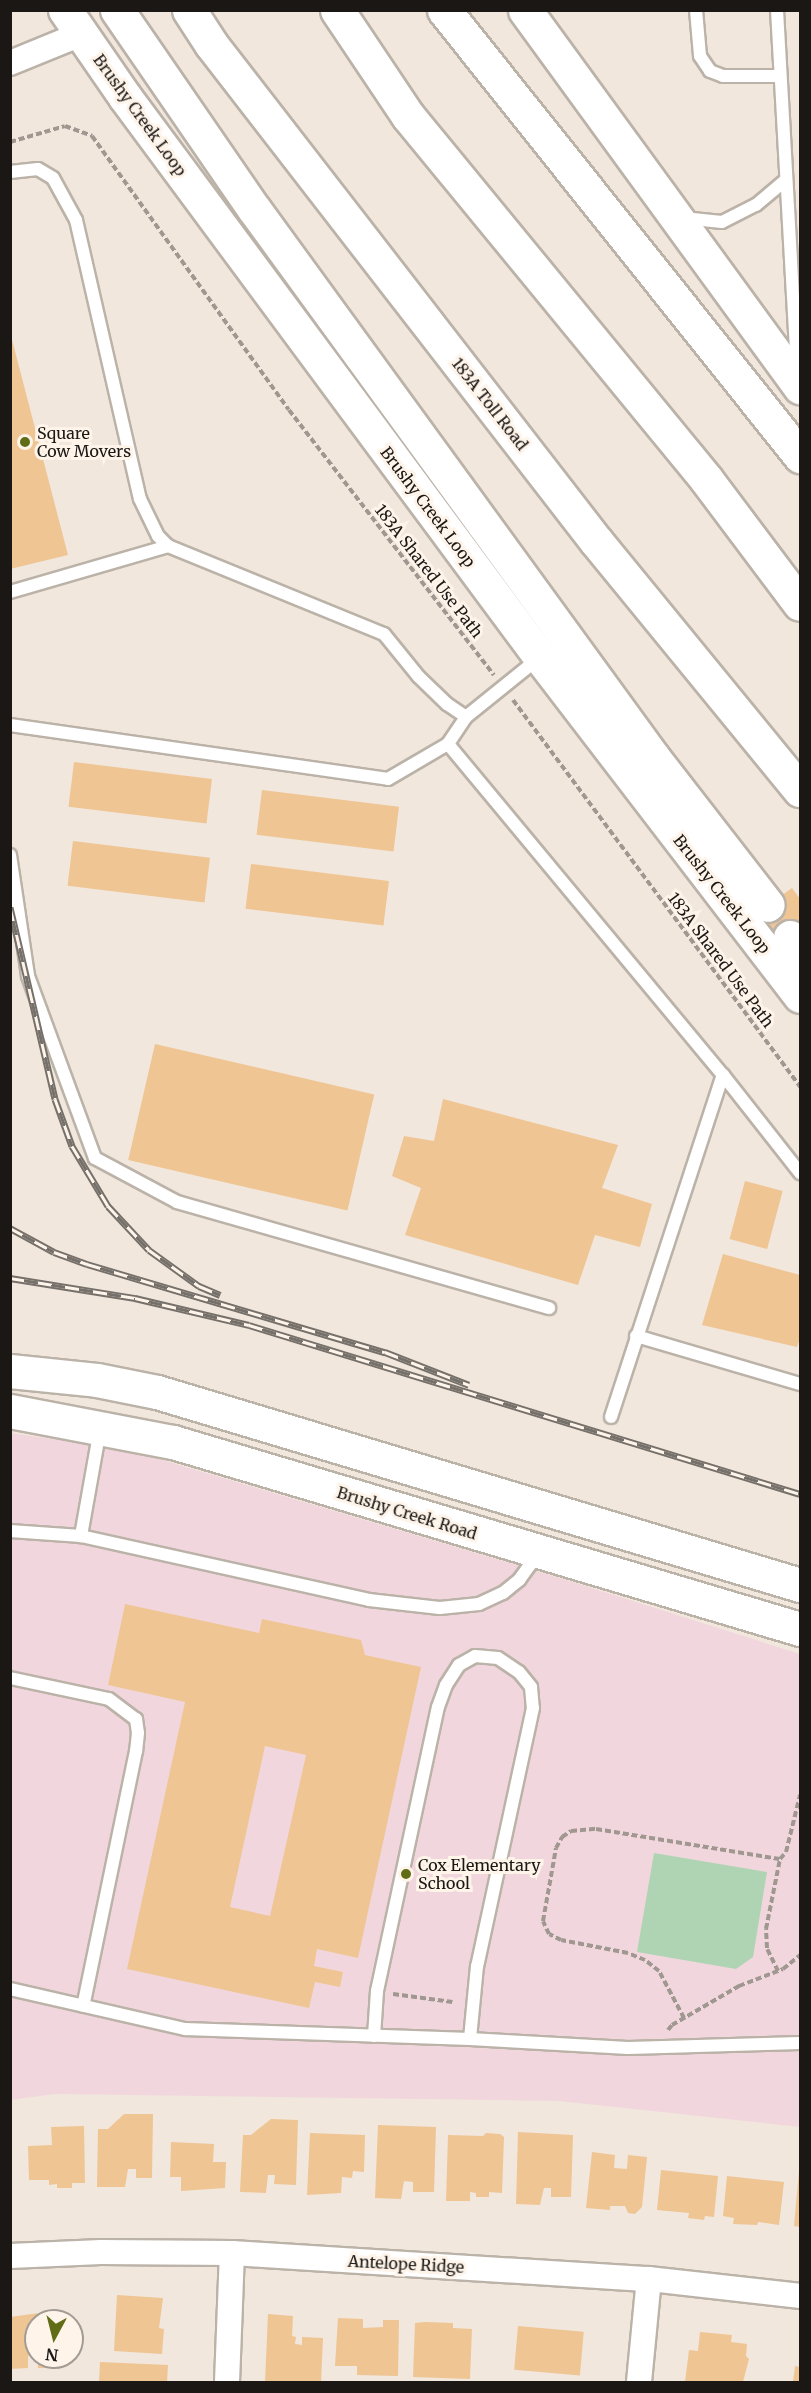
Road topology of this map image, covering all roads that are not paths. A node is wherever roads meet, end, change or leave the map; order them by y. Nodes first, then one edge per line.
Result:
1 (117, 10) edge
2 (189, 10) edge
3 (337, 10) edge
4 (444, 10) edge
5 (525, 10) edge
6 (777, 10) edge
7 (694, 13) edge
8 (74, 22) edge
9 (10, 63) edge
10 (780, 76) junction
11 (10, 172) edge
12 (786, 180) junction
13 (676, 218) junction
14 (801, 362) edge
15 (801, 387) edge
16 (801, 456) edge
17 (168, 546) junction
18 (10, 592) edge
19 (801, 604) edge
20 (540, 657) junction
21 (466, 717) junction
22 (10, 726) edge
23 (448, 744) junction
24 (801, 790) edge
25 (10, 855) edge
26 (768, 905) dead end
27 (801, 996) edge
28 (723, 1075) junction
29 (801, 1173) edge
30 (549, 1308) dead end
31 (636, 1336) junction
32 (10, 1371) edge
33 (801, 1384) edge
34 (10, 1411) edge
35 (611, 1417) dead end
36 (100, 1427) junction
37 (10, 1531) edge
38 (81, 1536) junction
39 (539, 1552) junction
40 (787, 1581) edge
41 (801, 1629) edge
42 (10, 1678) edge
43 (10, 1989) edge
44 (83, 2006) junction
45 (374, 2036) junction
46 (470, 2039) junction
47 (801, 2043) edge
48 (232, 2253) junction
49 (10, 2256) edge
50 (649, 2279) junction
51 (801, 2296) edge
52 (227, 2382) edge
53 (639, 2382) edge

1 - 26 main road
2 - 24 main road, 183A Toll Road
3 - 19 main road
4 - 16 main road
5 - 13 main road
6 - 10 lane
7 - 10 lane
8 - 9 street
8 - 20 main road, Brushy Creek Loop
10 - 12 lane
11 - 17 lane
12 - 13 lane
12 - 14 lane
13 - 15 main road
17 - 18 lane
17 - 21 lane
20 - 21 lane
20 - 27 main road, Brushy Creek Loop
21 - 23 lane
22 - 23 lane
23 - 28 lane
25 - 30 lane
28 - 29 lane
28 - 31 lane
31 - 33 lane
31 - 35 lane
32 - 40 main road
34 - 36 main road, Brushy Creek Road
36 - 38 lane
36 - 39 main road, Brushy Creek Road
36 - 40 main road
37 - 38 lane
38 - 39 lane
39 - 41 main road, Brushy Creek Road
42 - 44 lane
43 - 44 lane
44 - 45 lane
45 - 46 lane
45 - 46 lane
46 - 47 lane
48 - 49 street, Antelope Ridge
48 - 50 street, Antelope Ridge
48 - 52 street
50 - 51 street, Antelope Ridge
50 - 53 street

